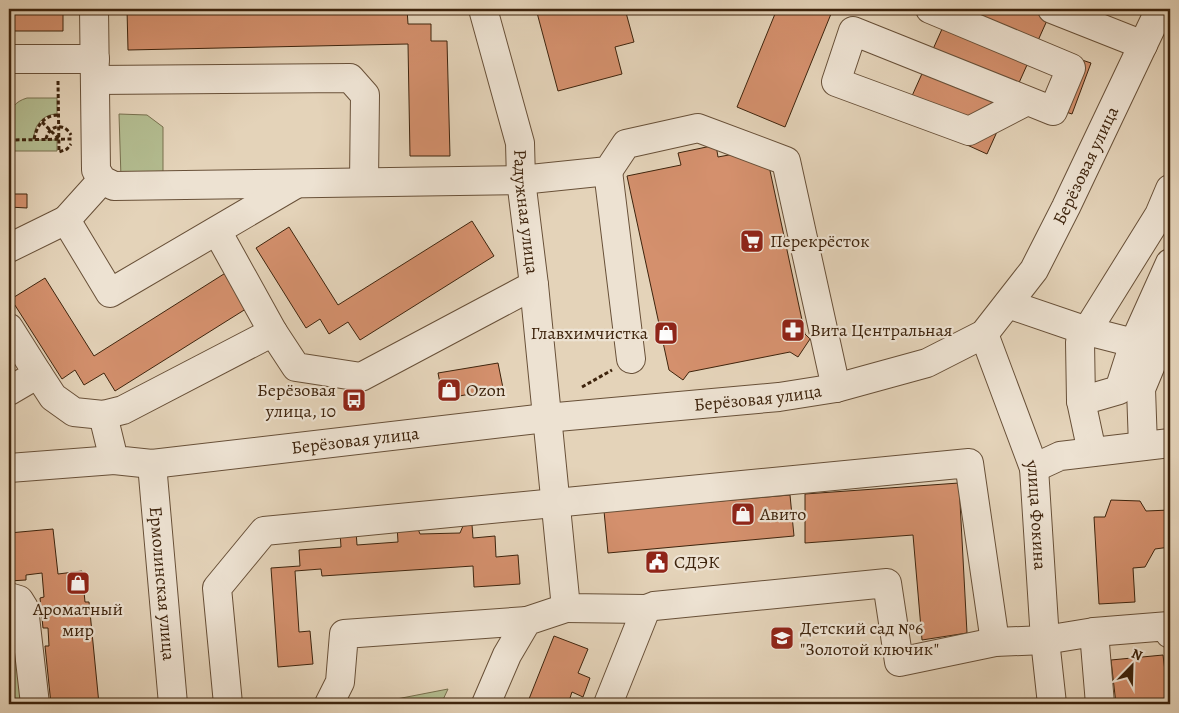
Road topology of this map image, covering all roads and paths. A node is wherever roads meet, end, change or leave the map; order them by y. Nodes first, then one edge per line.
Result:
1 (94, 9) edge
2 (484, 9) edge
3 (930, 9) edge
4 (1052, 9) edge
5 (1160, 9) edge
6 (1143, 45) junction
7 (9, 59) edge
8 (58, 59) junction
9 (95, 69) junction
10 (1026, 101) junction
11 (59, 115) junction
12 (42, 122) junction
13 (59, 126) junction
14 (50, 130) junction
15 (46, 139) junction
16 (59, 139) junction
17 (84, 139) junction
18 (9, 140) edge
19 (34, 140) junction
20 (608, 171) junction
21 (102, 180) junction
22 (521, 180) junction
23 (364, 182) junction
24 (297, 183) junction
25 (1170, 189) edge
26 (66, 220) junction
27 (217, 230) junction
28 (13, 240) edge
29 (1170, 263) edge
30 (534, 285) junction
31 (1008, 304) junction
32 (9, 328) edge
33 (1087, 330) junction
34 (273, 332) junction
35 (984, 334) junction
36 (1159, 338) edge
37 (632, 359) joint
38 (38, 374) junction
39 (582, 387) dead end
40 (836, 388) junction
41 (9, 391) edge
42 (1081, 401) junction
43 (103, 415) junction
44 (546, 418) junction
45 (1170, 443) edge
46 (1143, 446) junction
47 (1092, 452) junction
48 (114, 460) junction
49 (152, 464) junction
50 (9, 468) edge
51 (1034, 468) junction
52 (555, 504) junction
53 (9, 597) edge
54 (566, 608) junction
55 (646, 609) junction
56 (527, 621) junction
57 (1170, 627) edge
58 (1094, 632) junction
59 (1045, 640) junction
60 (995, 642) junction
61 (35, 704) edge
62 (173, 704) edge
63 (228, 704) edge
64 (329, 704) edge
65 (486, 704) edge
66 (608, 704) edge
67 (1052, 704) edge
68 (1100, 704) edge

1 - 9 street
2 - 22 street, Радужная улица
3 - 10 street
4 - 6 street
5 - 6 street, Берёзовая улица
6 - 31 street, Берёзовая улица
7 - 8 street
8 - 9 street
8 - 11 path
9 - 17 street
9 - 23 street
10 - 10 street
11 - 12 path
11 - 13 path
12 - 14 path
12 - 19 path
13 - 14 path
13 - 16 path
13 - 17 path
14 - 15 path
14 - 16 path
15 - 16 path
15 - 19 path
16 - 17 path
16 - 17 path
17 - 21 street
18 - 19 path
20 - 22 street
20 - 37 street
20 - 40 street
21 - 24 street
21 - 26 street
22 - 23 street
22 - 30 street, Радужная улица
23 - 24 street
24 - 27 street
25 - 33 street
26 - 27 street
26 - 28 street
27 - 34 street
29 - 36 street
30 - 34 street
30 - 44 street, Радужная улица
31 - 33 street
31 - 35 street, Берёзовая улица
32 - 38 street
33 - 36 street
33 - 42 street
34 - 43 street
35 - 40 street, Берёзовая улица
35 - 51 street, улица Фокина
36 - 42 street
36 - 46 street
37 - 39 path
38 - 41 street
38 - 43 street
40 - 44 street, Берёзовая улица
42 - 47 street
43 - 48 street
44 - 49 street, Берёзовая улица
44 - 52 street, Радужная улица
45 - 46 street
46 - 47 street
47 - 51 street
48 - 49 street, Берёзовая улица
48 - 50 street, Берёзовая улица
49 - 62 street, Ермолинская улица
51 - 59 street, улица Фокина
52 - 54 street, Радужная улица
52 - 60 street
52 - 63 street
53 - 61 street
54 - 55 street
54 - 56 street
55 - 60 street
55 - 66 street
56 - 64 street
56 - 65 street
57 - 58 street
58 - 59 street
58 - 68 street
59 - 60 street
59 - 67 street, улица Фокина

